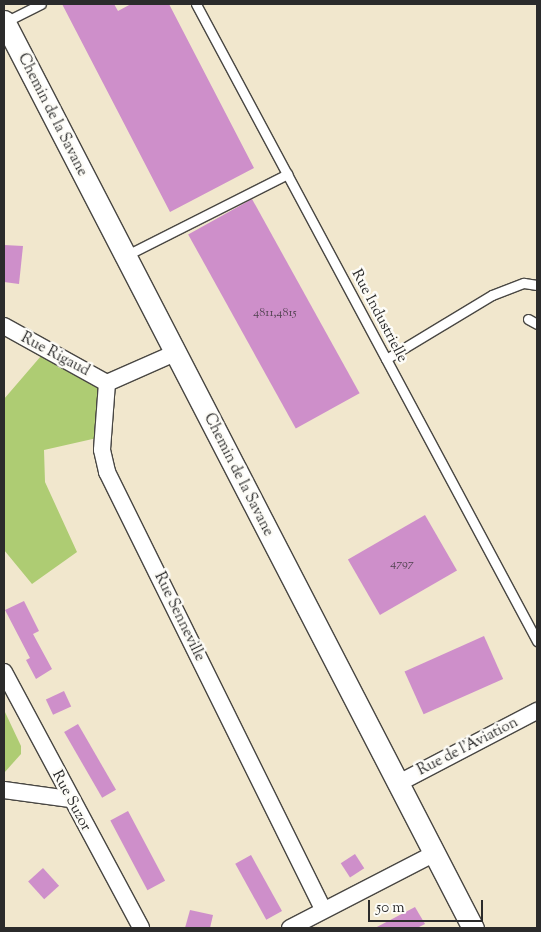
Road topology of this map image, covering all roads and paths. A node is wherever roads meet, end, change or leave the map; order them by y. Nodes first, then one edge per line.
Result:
1 (40, 4) edge
2 (196, 4) edge
3 (4, 21) edge
4 (287, 174) junction
5 (125, 256) junction
6 (537, 285) edge
7 (528, 319) dead end
8 (537, 324) edge
9 (4, 326) edge
10 (174, 353) junction
11 (386, 359) junction
12 (107, 382) junction
13 (537, 641) edge
14 (4, 672) edge
15 (537, 711) edge
16 (398, 783) junction
17 (4, 790) edge
18 (70, 799) junction
19 (435, 853) junction
20 (323, 910) junction
21 (141, 928) edge
22 (290, 928) edge
23 (473, 928) edge

1 - 3 lane
2 - 4 lane, Rue Industrielle
3 - 5 street, Chemin de la Savane
4 - 5 lane
4 - 11 lane, Rue Industrielle
5 - 10 street, Chemin de la Savane
6 - 11 lane
7 - 8 lane
9 - 12 street, Rue Rigaud
10 - 12 street
10 - 16 street, Chemin de la Savane
11 - 13 lane, Rue Industrielle
12 - 20 street, Rue Senneville
14 - 18 street, Rue Suzor
15 - 16 street, Rue de l'Aviation
16 - 19 street, Chemin de la Savane
17 - 18 street
18 - 21 street, Rue Suzor
19 - 20 street
19 - 23 street, Chemin de la Savane
20 - 22 street

